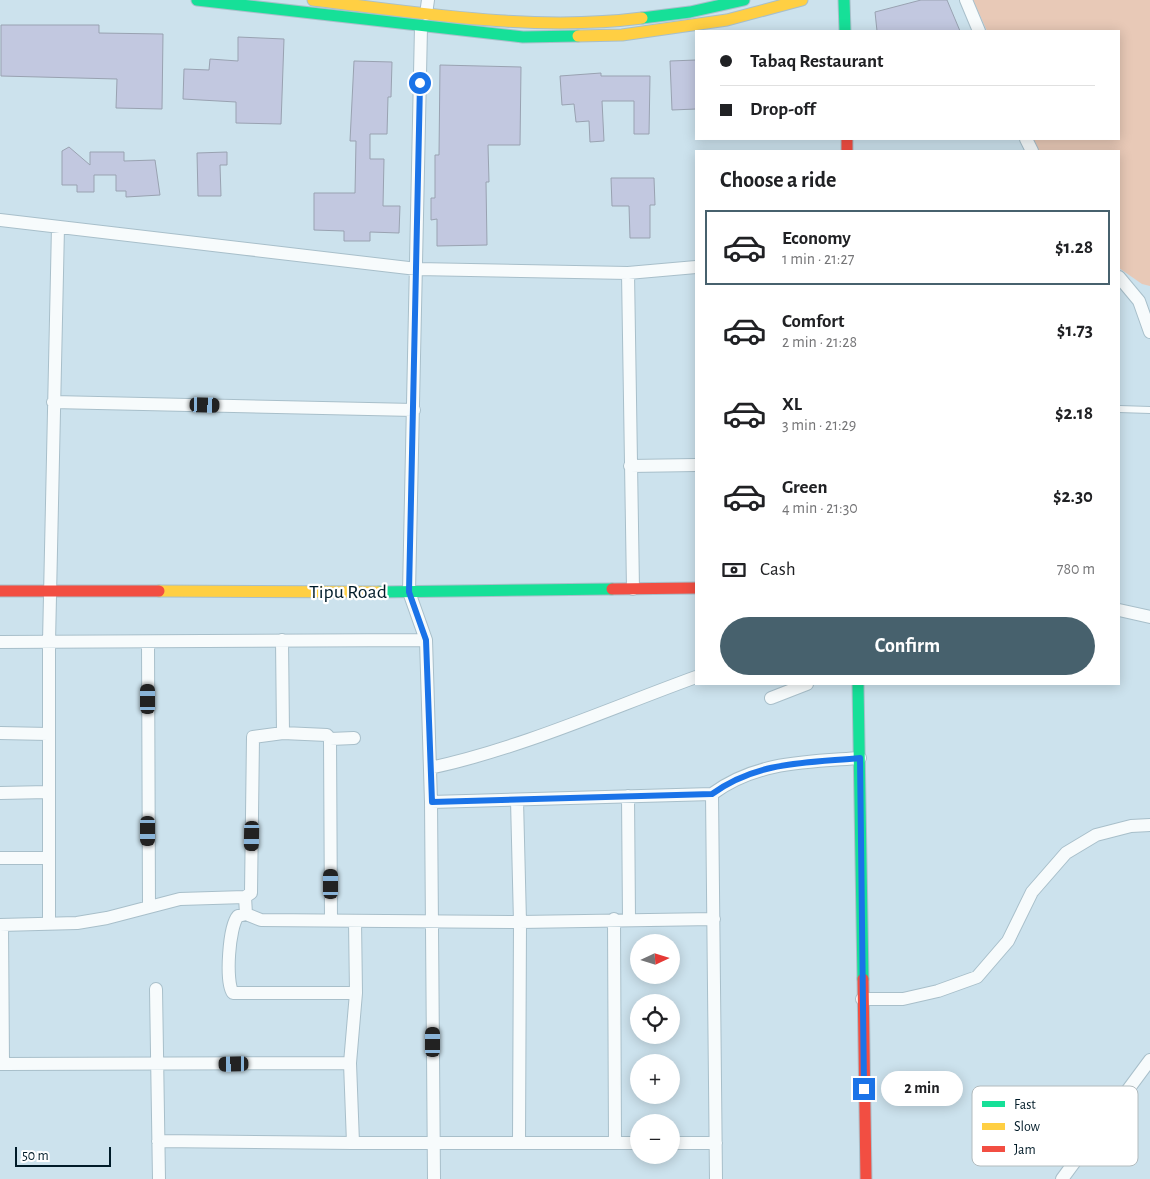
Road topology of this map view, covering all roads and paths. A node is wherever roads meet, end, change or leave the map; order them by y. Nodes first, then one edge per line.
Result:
1 (197, 0) edge
2 (313, 0) edge
3 (428, 0) edge
4 (744, 0) edge
5 (802, 0) edge
6 (844, 0) edge
7 (966, 0) edge
8 (426, 14) junction
9 (421, 27) junction
10 (845, 30) edge
11 (979, 30) edge
12 (0, 220) edge
13 (58, 227) junction
14 (695, 267) edge
15 (417, 269) junction
16 (628, 273) junction
17 (1120, 279) edge
18 (1144, 301) edge
19 (1150, 332) edge
20 (53, 402) junction
21 (1120, 409) edge
22 (414, 410) junction
23 (1150, 410) edge
24 (695, 465) edge
25 (630, 466) junction
26 (695, 588) edge
27 (632, 589) junction
28 (50, 590) junction
29 (0, 591) edge
30 (409, 592) junction
31 (1120, 610) edge
32 (1150, 617) edge
33 (282, 640) junction
34 (426, 640) junction
35 (0, 642) edge
36 (49, 642) junction
37 (148, 642) junction
38 (695, 677) edge
39 (804, 685) edge
40 (858, 685) edge
41 (771, 698) dead end
42 (0, 733) edge
43 (283, 733) junction
44 (48, 734) junction
45 (354, 738) dead end
46 (330, 739) junction
47 (860, 758) junction
48 (430, 768) junction
49 (48, 792) junction
50 (0, 793) edge
51 (712, 794) junction
52 (628, 796) junction
53 (517, 800) junction
54 (432, 802) junction
55 (1150, 825) edge
56 (0, 858) edge
57 (49, 858) junction
58 (245, 897) junction
59 (148, 907) junction
60 (246, 914) junction
61 (714, 918) junction
62 (614, 919) junction
63 (629, 919) junction
64 (331, 920) junction
65 (355, 921) junction
66 (432, 922) junction
67 (520, 922) junction
68 (50, 923) junction
69 (1, 925) edge
70 (156, 989) dead end
71 (356, 993) junction
72 (862, 999) junction
73 (1150, 1060) edge
74 (350, 1063) junction
75 (1, 1064) edge
76 (157, 1065) junction
77 (1131, 1086) edge
78 (158, 1141) junction
79 (434, 1142) junction
80 (520, 1142) junction
81 (680, 1142) edge
82 (716, 1142) junction
83 (353, 1143) junction
84 (615, 1143) junction
85 (630, 1143) edge
86 (1072, 1166) edge
87 (159, 1179) edge
88 (434, 1179) edge
89 (716, 1179) edge
90 (866, 1179) edge
91 (1062, 1179) edge

1 - 9 street
2 - 8 street
3 - 8 street
4 - 8 street
5 - 9 street
6 - 10 street
7 - 11 street
9 - 15 street
12 - 13 street
13 - 15 street
13 - 20 street
14 - 16 street
15 - 16 street
15 - 22 street
16 - 25 street
17 - 18 street
18 - 19 street
20 - 22 street
20 - 28 street
21 - 23 lane
22 - 30 street
24 - 25 street
25 - 27 street
26 - 27 street, Tipu Road
27 - 30 street, Tipu Road
28 - 29 street, Tipu Road
28 - 30 street, Tipu Road
28 - 36 street
30 - 34 street
31 - 32 street
33 - 34 street
33 - 37 street
33 - 43 street
34 - 48 street
35 - 36 street
36 - 37 street
36 - 44 street
37 - 59 street
38 - 48 street
39 - 41 street
40 - 47 street
42 - 44 street
43 - 46 street
43 - 58 street
44 - 49 street
45 - 46 street
46 - 64 street
47 - 51 street
47 - 72 street
48 - 54 street
49 - 50 street
49 - 57 street
51 - 52 street
51 - 61 street
52 - 53 street
52 - 63 street
53 - 54 street
53 - 67 street
54 - 66 street
55 - 72 street
56 - 57 street
57 - 68 street
58 - 59 street
58 - 60 street
59 - 68 street
60 - 64 street
60 - 71 street
61 - 63 street
61 - 82 street
62 - 63 street
62 - 67 street
62 - 84 street
64 - 65 street
65 - 66 street
65 - 71 street
66 - 67 street
66 - 79 street
67 - 80 street
68 - 69 street
69 - 75 street
70 - 76 street
71 - 74 street
72 - 90 street
73 - 77 street
74 - 76 street
74 - 83 street
75 - 76 street
76 - 78 street
78 - 83 street
78 - 87 street
79 - 80 street
79 - 83 street
79 - 88 street
80 - 84 street
81 - 82 street
82 - 89 street
84 - 85 street
86 - 91 street

